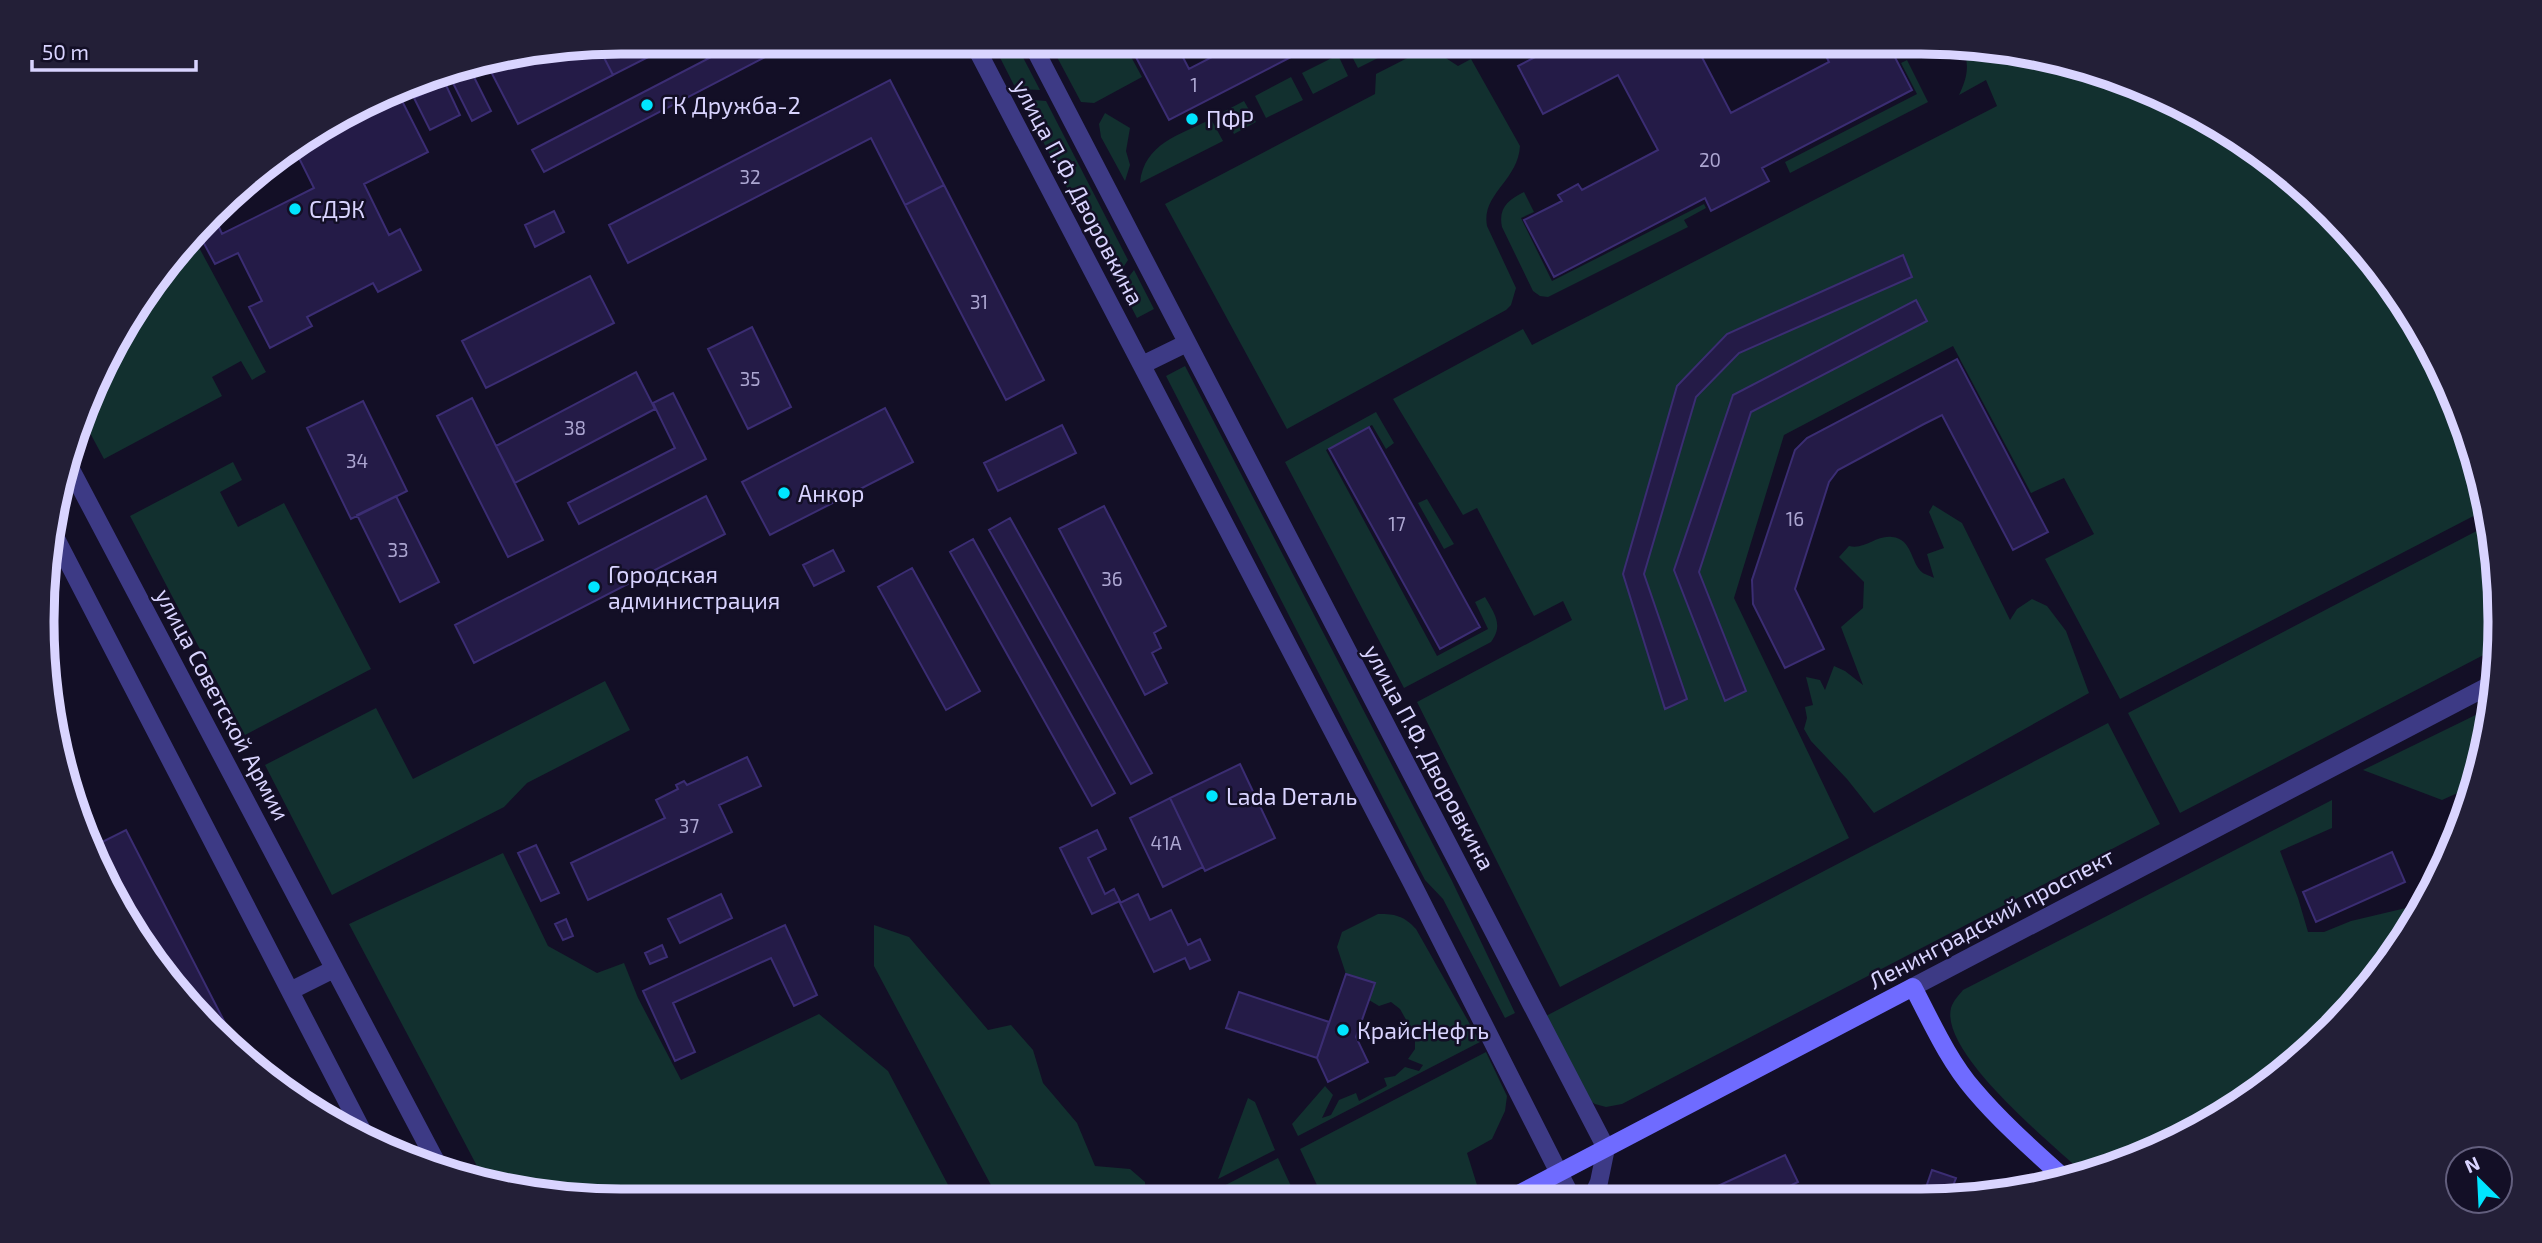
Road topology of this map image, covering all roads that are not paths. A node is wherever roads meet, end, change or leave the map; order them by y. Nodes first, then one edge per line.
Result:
1 (979, 54) edge
2 (1037, 54) edge
3 (1187, 343) junction
4 (1142, 365) junction
5 (74, 475) edge
6 (59, 545) edge
7 (2484, 688) edge
8 (334, 969) junction
9 (1913, 987) junction
10 (290, 991) junction
11 (360, 1124) edge
12 (1606, 1149) junction
13 (434, 1157) edge
14 (2057, 1172) edge
15 (1559, 1173) junction
16 (1528, 1189) edge
17 (1567, 1189) edge
18 (1596, 1189) edge

1 - 4 street, улица П.Ф. Дворовкина
2 - 3 street, улица П.Ф. Дворовкина
3 - 4 street
3 - 12 street, улица П.Ф. Дворовкина
4 - 15 street, улица П.Ф. Дворовкина
5 - 8 street, улица Советской Армии
6 - 10 street
7 - 9 street, Ленинградский проспект
8 - 10 street
8 - 13 street, улица Советской Армии
9 - 12 main road, Ленинградский проспект
9 - 14 main road
10 - 11 street
12 - 15 main road, Ленинградский проспект
12 - 18 street
15 - 16 main road, Ленинградский проспект
15 - 17 street, улица П.Ф. Дворовкина

